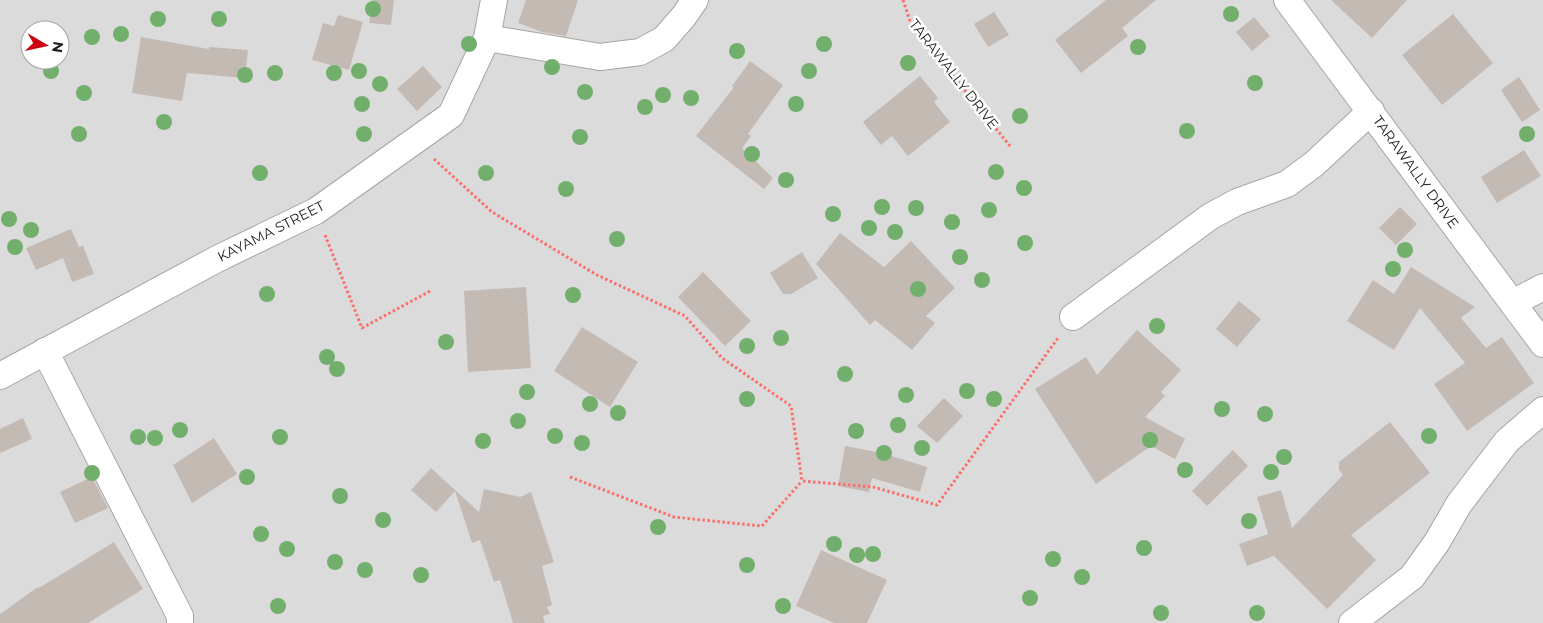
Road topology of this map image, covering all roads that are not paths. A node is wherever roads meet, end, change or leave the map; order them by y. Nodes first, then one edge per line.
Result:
1 (494, 0) edge
2 (695, 0) edge
3 (1287, 0) edge
4 (487, 38) junction
5 (1371, 111) junction
6 (1543, 287) edge
7 (1513, 303) junction
8 (1072, 317) road end
9 (1543, 344) edge
10 (46, 351) junction
11 (0, 376) edge
12 (1543, 410) edge
13 (1367, 618) edge
14 (180, 623) edge

1 - 4 street, KAYAMA STREET
2 - 4 street
3 - 5 street, TARAWALLY DRIVE
4 - 10 street, KAYAMA STREET
5 - 7 street, TARAWALLY DRIVE
5 - 8 street
6 - 7 street
7 - 9 street, TARAWALLY DRIVE
10 - 11 street, KAYAMA STREET
10 - 14 street
12 - 13 street

